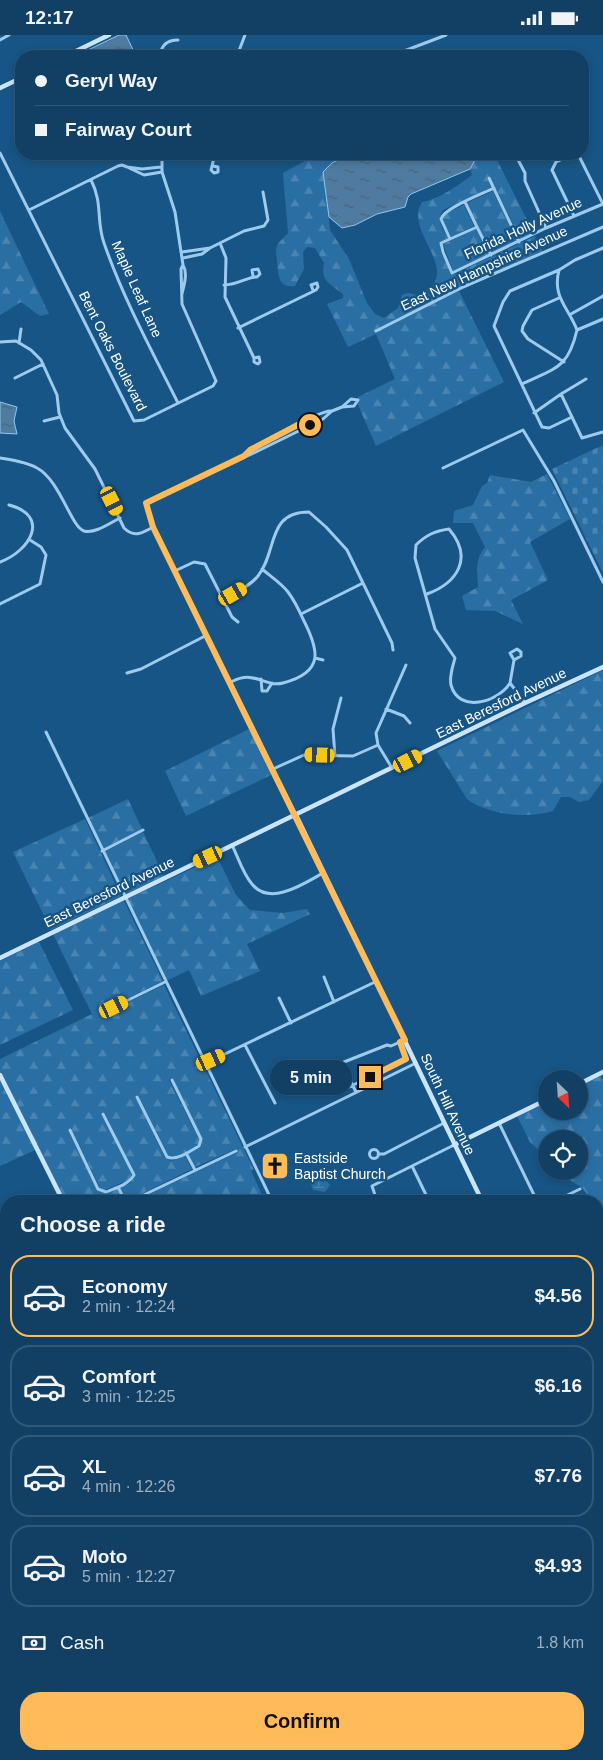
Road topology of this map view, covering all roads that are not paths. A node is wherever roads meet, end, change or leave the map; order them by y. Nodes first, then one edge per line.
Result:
1 (9, 35) edge
2 (109, 35) edge
3 (245, 35) edge
4 (446, 35) edge
5 (0, 40) edge
6 (178, 40) dead end
7 (78, 50) edge
8 (160, 50) edge
9 (239, 50) edge
10 (407, 50) edge
11 (15, 81) edge
12 (0, 88) edge
13 (0, 153) edge
14 (162, 160) edge
15 (212, 160) edge
16 (518, 160) edge
17 (560, 160) edge
18 (581, 160) edge
19 (213, 166) dead end
20 (127, 167) junction
21 (161, 167) junction
22 (162, 173) junction
23 (489, 178) dead end
24 (91, 180) junction
25 (494, 188) junction
26 (263, 192) dead end
27 (465, 202) junction
28 (603, 205) edge
29 (29, 210) junction
30 (574, 216) junction
31 (476, 227) junction
32 (603, 227) edge
33 (546, 228) junction
34 (450, 239) junction
35 (519, 242) junction
36 (220, 243) junction
37 (603, 247) edge
38 (210, 248) junction
39 (182, 252) junction
40 (491, 255) junction
41 (183, 258) junction
42 (559, 270) junction
43 (253, 276) dead end
44 (224, 285) junction
45 (313, 290) dead end
46 (603, 296) edge
47 (559, 297) junction
48 (571, 315) junction
49 (603, 319) edge
50 (238, 328) junction
51 (22, 329) dead end
52 (577, 330) junction
53 (376, 331) dead end
54 (0, 342) edge
55 (19, 343) junction
56 (254, 358) dead end
57 (564, 362) junction
58 (43, 364) junction
59 (15, 377) dead end
60 (586, 379) dead end
61 (522, 384) junction
62 (561, 394) junction
63 (178, 403) junction
64 (342, 407) junction
65 (332, 411) junction
66 (534, 413) junction
67 (61, 417) junction
68 (572, 417) junction
69 (309, 419) junction
70 (44, 421) dead end
71 (311, 425) junction
72 (602, 432) edge
73 (272, 441) junction
74 (0, 458) edge
75 (443, 468) dead end
76 (9, 505) dead end
77 (120, 518) junction
78 (153, 527) junction
79 (30, 541) junction
80 (0, 562) edge
81 (262, 569) junction
82 (176, 570) junction
83 (603, 582) edge
84 (363, 583) junction
85 (427, 594) junction
86 (223, 600) junction
87 (0, 604) edge
88 (300, 614) junction
89 (238, 622) dead end
90 (207, 635) junction
91 (393, 650) dead end
92 (314, 658) junction
93 (323, 660) dead end
94 (514, 660) dead end
95 (406, 665) dead end
96 (603, 667) edge
97 (127, 673) dead end
98 (261, 679) junction
99 (231, 683) junction
100 (272, 683) junction
101 (510, 683) junction
102 (341, 698) dead end
103 (525, 703) junction
104 (386, 709) junction
105 (410, 723) dead end
106 (46, 731) dead end
107 (378, 745) junction
108 (336, 756) junction
109 (273, 769) junction
110 (392, 769) junction
111 (296, 815) junction
112 (143, 830) dead end
113 (232, 845) junction
114 (102, 851) junction
115 (324, 873) junction
116 (124, 897) junction
117 (2, 959) edge
118 (324, 977) dead end
119 (377, 981) junction
120 (165, 982) junction
121 (278, 998) dead end
122 (334, 1002) junction
123 (114, 1007) dead end
124 (290, 1023) junction
125 (402, 1041) junction
126 (245, 1045) junction
127 (416, 1063) junction
128 (204, 1064) junction
129 (343, 1066) junction
130 (603, 1072) edge
131 (329, 1073) dead end
132 (0, 1075) edge
133 (588, 1080) edge
134 (172, 1081) dead end
135 (352, 1085) junction
136 (356, 1093) junction
137 (335, 1094) dead end
138 (137, 1097) dead end
139 (275, 1103) dead end
140 (538, 1104) edge
141 (103, 1114) dead end
142 (444, 1123) junction
143 (499, 1123) junction
144 (70, 1130) dead end
145 (454, 1145) junction
146 (245, 1147) junction
147 (236, 1151) dead end
148 (186, 1153) junction
149 (378, 1154) dead end
150 (412, 1166) junction
151 (195, 1170) junction
152 (118, 1187) junction
153 (580, 1189) dead end
154 (60, 1195) edge
155 (123, 1195) edge
156 (143, 1195) edge
157 (269, 1195) edge
158 (374, 1195) edge
159 (426, 1195) edge
160 (479, 1195) edge
161 (534, 1195) edge
162 (568, 1195) edge

1 - 5 street
2 - 7 street
3 - 9 street
4 - 10 street
6 - 8 street
11 - 12 street
13 - 29 street, Bent Oaks Boulevard
14 - 21 street, Bent Oaks Boulevard
15 - 19 street
16 - 33 street
17 - 30 street
18 - 28 street
20 - 21 street
20 - 22 street
20 - 24 street
21 - 22 street, Bent Oaks Boulevard
22 - 39 street, Bent Oaks Boulevard
23 - 25 street
24 - 29 street
24 - 63 street, Maple Leaf Lane
25 - 27 street
25 - 35 street
26 - 36 street
27 - 31 street
27 - 34 street
28 - 30 street, Florida Holly Avenue
29 - 63 street, Bent Oaks Boulevard
30 - 33 street, Florida Holly Avenue
31 - 34 street
31 - 40 street
32 - 53 street, East New Hampshire Avenue
33 - 35 street, Florida Holly Avenue
34 - 40 street, Florida Holly Avenue
35 - 40 street, Florida Holly Avenue
36 - 38 street
36 - 44 street
37 - 42 street
38 - 39 street
38 - 41 street
39 - 41 street, Bent Oaks Boulevard
41 - 63 street, Bent Oaks Boulevard
42 - 47 street
42 - 61 street
43 - 44 street
44 - 50 street
45 - 50 street
46 - 48 street
47 - 48 street
47 - 57 street
48 - 52 street
49 - 52 street
50 - 56 street
51 - 55 street
52 - 57 street
54 - 55 street
55 - 58 street
57 - 61 street
58 - 59 street
58 - 67 street
60 - 62 street
61 - 66 street
62 - 66 street
62 - 68 street
64 - 64 street
64 - 65 street
65 - 69 street
65 - 71 street
66 - 68 street
67 - 70 street
67 - 77 street
68 - 72 street
69 - 71 street
69 - 73 street
71 - 73 street
73 - 78 street, South Hill Avenue
74 - 77 street
75 - 83 street
76 - 79 street
77 - 78 street
78 - 82 street, South Hill Avenue
79 - 80 street
79 - 87 street
81 - 84 street
81 - 86 street
81 - 88 street
82 - 86 street
82 - 90 street, South Hill Avenue
84 - 88 street
84 - 91 street
85 - 85 street
85 - 101 street
86 - 89 street
88 - 92 street
90 - 97 street
90 - 99 street, South Hill Avenue
92 - 93 street
92 - 100 street
94 - 101 street
95 - 104 street
96 - 103 street, East Beresford Avenue
98 - 99 street
98 - 100 street
98 - 100 street
99 - 109 street, South Hill Avenue
101 - 103 street
102 - 108 street
103 - 110 street, East Beresford Avenue
104 - 105 street
104 - 107 street
106 - 114 street
107 - 108 street
107 - 110 street
108 - 109 street
109 - 111 street, South Hill Avenue
110 - 111 street, East Beresford Avenue
111 - 113 street, East Beresford Avenue
111 - 115 street, South Hill Avenue
112 - 114 street
113 - 115 street
113 - 116 street, East Beresford Avenue
114 - 116 street
115 - 119 street, South Hill Avenue
116 - 117 street, East Beresford Avenue
116 - 120 street
118 - 122 street
119 - 122 street
119 - 125 street, South Hill Avenue
120 - 123 street
120 - 128 street
121 - 124 street
122 - 124 street
124 - 126 street
125 - 127 street, South Hill Avenue
125 - 129 street
125 - 135 street
126 - 128 street
126 - 139 street
127 - 136 street
127 - 142 street, South Hill Avenue
128 - 146 street
129 - 131 street
129 - 135 street
130 - 133 street
132 - 154 street
134 - 148 street
135 - 136 street
135 - 137 street
136 - 146 street
138 - 148 street
140 - 143 street
141 - 152 street
142 - 145 street, South Hill Avenue
142 - 149 street
143 - 145 street
143 - 161 street
144 - 152 street
145 - 150 street
145 - 160 street, South Hill Avenue
146 - 157 street
147 - 151 street
148 - 151 street
150 - 158 street
150 - 159 street
151 - 156 street
152 - 155 street
153 - 162 street

